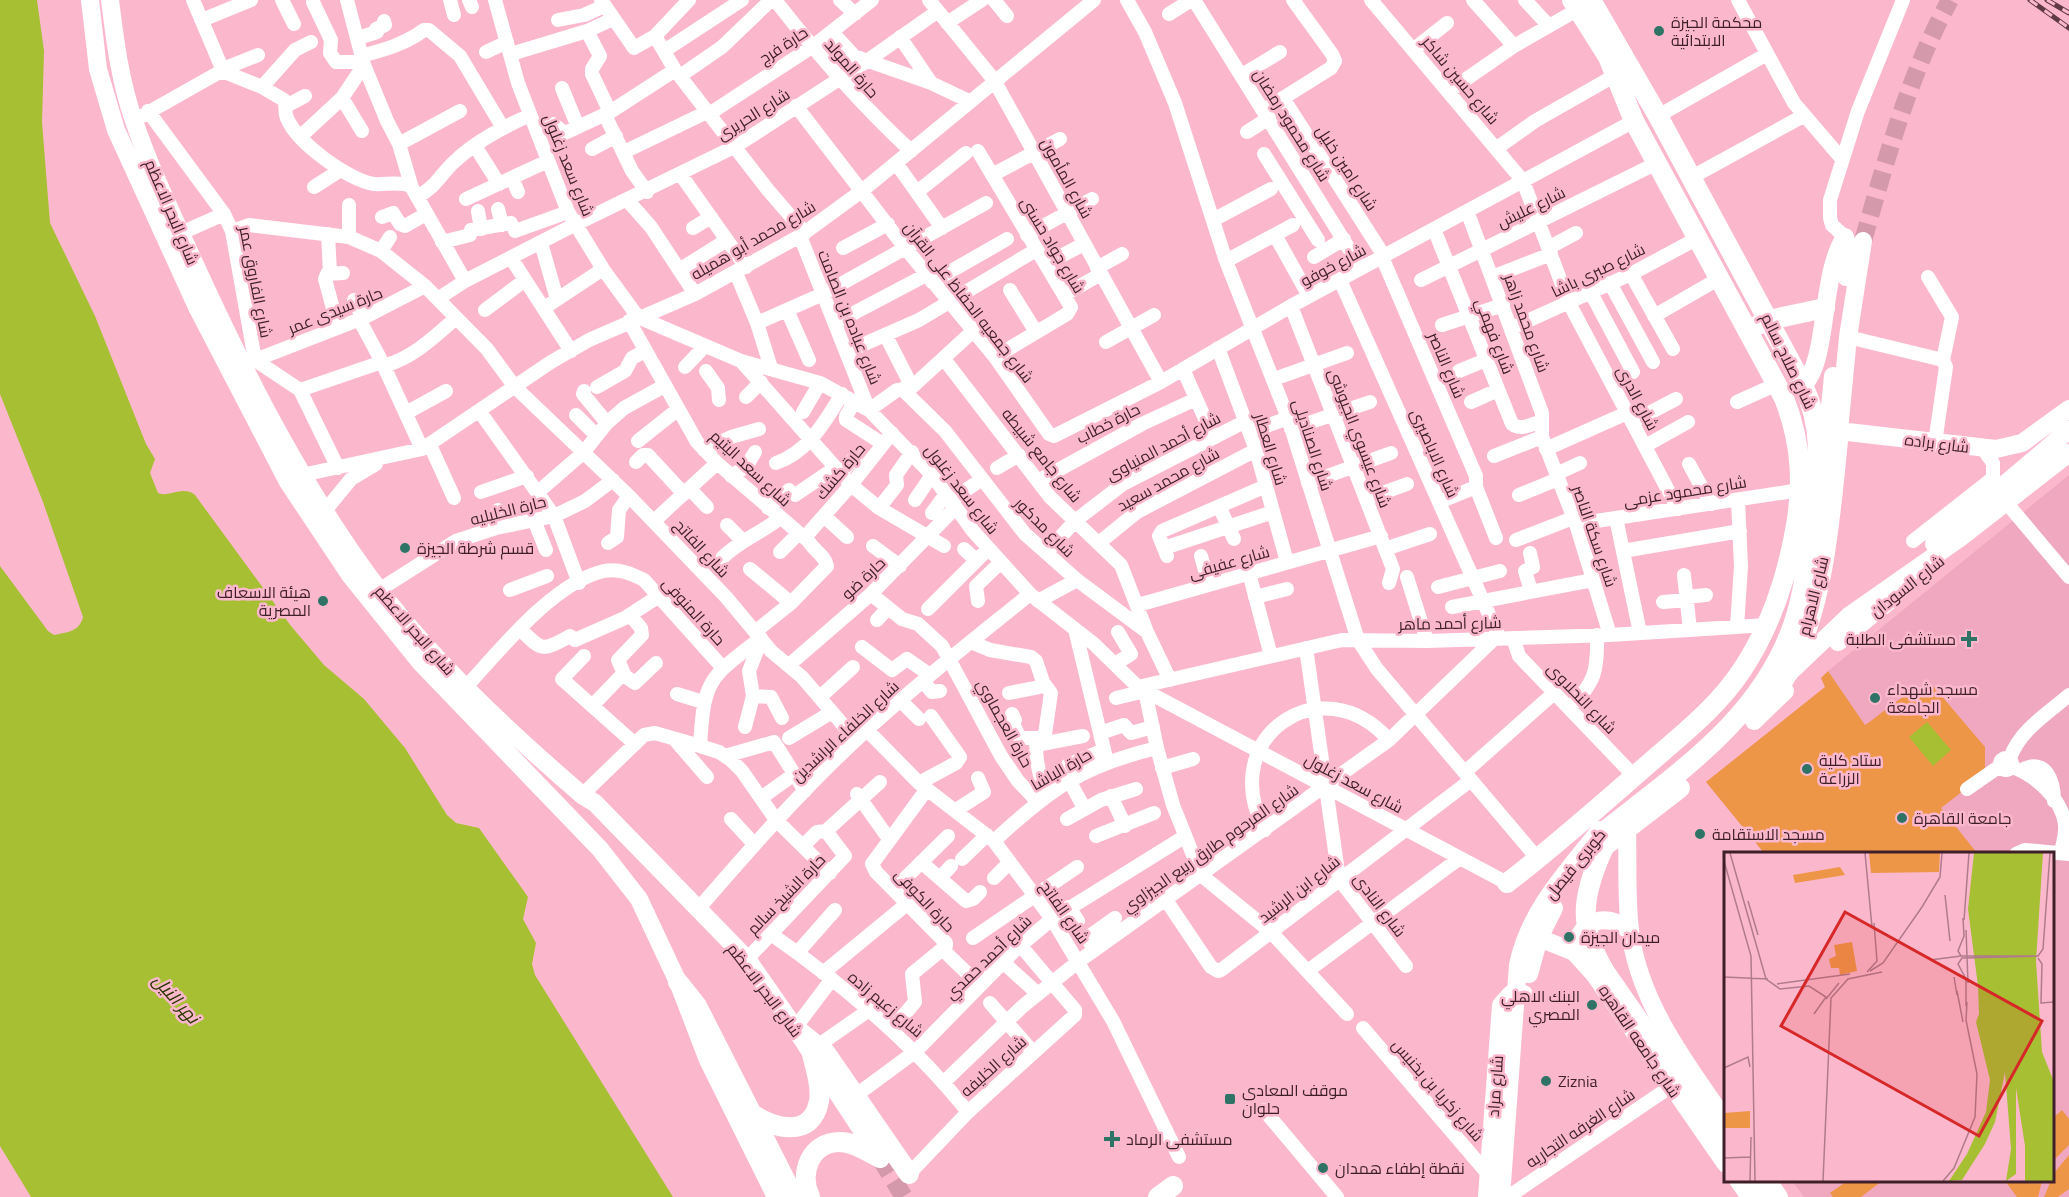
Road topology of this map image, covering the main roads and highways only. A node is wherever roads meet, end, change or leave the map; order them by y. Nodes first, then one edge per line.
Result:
1 (90, 0) edge
2 (110, 0) edge
3 (1580, 3) edge
4 (1608, 57) junction
5 (1636, 114) junction
6 (1863, 241) tunnel mouth
7 (1759, 300) junction
8 (1733, 303) junction
9 (1825, 308) junction
10 (1769, 320) junction
11 (1750, 334) junction
12 (1803, 385) junction
13 (2069, 409) edge
14 (2069, 430) edge
15 (1839, 431) junction
16 (2069, 453) edge
17 (2069, 461) edge
18 (1800, 489) joint
19 (1821, 565) junction
20 (1805, 578) junction
21 (1797, 602) junction
22 (1850, 631) junction
23 (1775, 667) junction
24 (1772, 695) junction
25 (1748, 715) junction
26 (588, 799) junction
27 (575, 824) junction
28 (1613, 826) junction
29 (1585, 861) joint
30 (1507, 883) road end
31 (1630, 931) junction
32 (1539, 938) junction
33 (1574, 952) junction
34 (678, 982) junction
35 (1526, 994) junction
36 (795, 1028) joint
37 (815, 1050) junction
38 (751, 1113) junction
39 (1724, 1120) edge
40 (1724, 1145) edge
41 (880, 1158) joint
42 (1724, 1163) edge
43 (909, 1174) road end
44 (1739, 1182) edge
45 (1751, 1182) edge
46 (1768, 1182) edge
47 (776, 1197) edge
48 (794, 1197) edge
49 (810, 1197) edge
50 (1487, 1197) edge
51 (1500, 1197) edge
52 (1508, 1197) edge
53 (1750, 1197) edge
54 (1761, 1197) edge
55 (1779, 1197) edge

1 - 27 main road, شارع البحر الاعظم
2 - 26 main road, شارع البحر الاعظم
3 - 4 highway, شارع صلاح سالم
3 - 7 highway, شارع صلاح سالم
4 - 5 highway
4 - 5 highway, شارع صلاح سالم
5 - 8 highway, شارع صلاح سالم
5 - 21 highway, كوبرى فيصل
6 - 15 main road, شارع الاهرام
7 - 8 highway
7 - 10 highway, شارع صلاح سالم
8 - 11 highway, شارع صلاح سالم
9 - 10 highway
9 - 12 main road
9 - 21 main road
10 - 11 highway
10 - 12 highway, شارع صلاح سالم
11 - 18 highway, شارع صلاح سالم
12 - 20 highway, شارع صلاح سالم
13 - 15 main road, شارع براده
14 - 22 main road
15 - 19 highway, شارع الاهرام
16 - 25 main road
17 - 22 main road, شارع السودان
18 - 30 highway, شارع الاهرام
19 - 20 highway
19 - 24 highway, شارع الاهرام
20 - 23 highway, شارع صلاح سالم
21 - 25 highway, كوبرى فيصل
22 - 25 main road, شارع السودان
23 - 24 highway
23 - 28 highway, شارع صلاح سالم
24 - 25 highway, شارع الاهرام
25 - 28 highway, كوبرى فيصل
26 - 27 main road
26 - 36 main road, شارع البحر الاعظم
27 - 34 main road, شارع البحر الاعظم
28 - 29 highway
28 - 31 main road, شارع جامعه القاهره
28 - 40 highway
28 - 51 main road, كوبرى فيصل
29 - 32 main road, شارع مراد
31 - 33 main road
31 - 39 main road, شارع جامعه القاهره
32 - 33 main road, شارع جامعه القاهره
32 - 35 main road, شارع مراد
33 - 42 main road, شارع جامعه القاهره
34 - 38 highway
34 - 47 main road, شارع البحر الاعظم
35 - 50 main road, شارع مراد
35 - 52 main road, شارع مراد
36 - 37 highway
37 - 38 highway
37 - 41 main road, شارع البحر الاعظم
37 - 43 highway
38 - 48 highway
41 - 49 highway
44 - 53 main road
45 - 54 highway
46 - 55 main road

